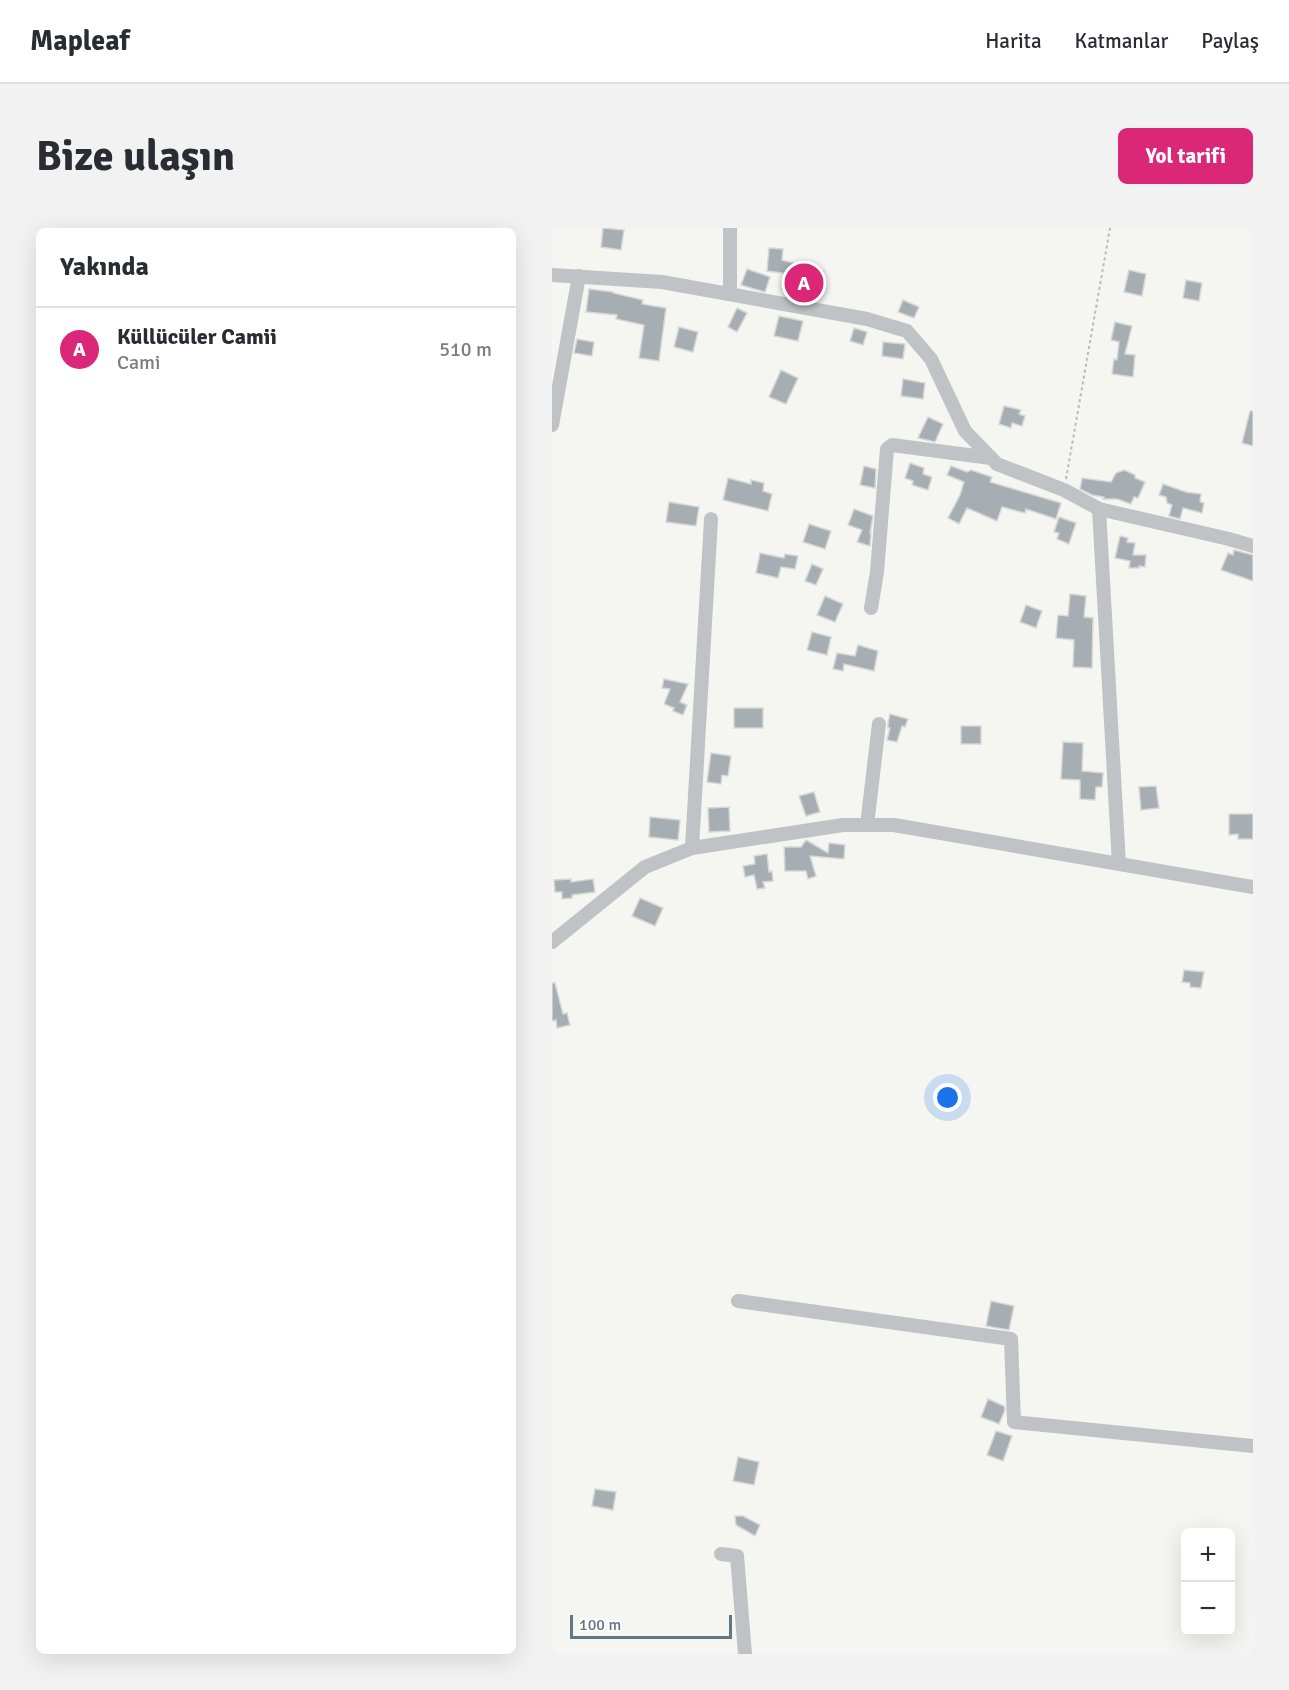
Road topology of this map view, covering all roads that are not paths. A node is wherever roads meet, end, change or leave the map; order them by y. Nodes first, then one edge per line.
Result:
1 (730, 228) edge
2 (552, 275) edge
3 (579, 276) junction
4 (729, 294) junction
5 (552, 425) edge
6 (991, 458) junction
7 (1099, 509) junction
8 (711, 519) dead end
9 (1253, 546) edge
10 (871, 608) dead end
11 (879, 724) dead end
12 (867, 825) junction
13 (692, 848) junction
14 (1119, 864) junction
15 (1253, 887) edge
16 (552, 942) edge
17 (738, 1301) dead end
18 (1253, 1446) edge
19 (721, 1554) dead end
20 (745, 1654) edge

1 - 4 street
2 - 3 street
3 - 4 street
3 - 5 street
4 - 6 street
6 - 7 street
6 - 10 street
7 - 9 street
7 - 14 street
8 - 13 street
11 - 12 street
12 - 13 street
12 - 14 street
13 - 16 street
14 - 15 street
17 - 18 street
19 - 20 street

